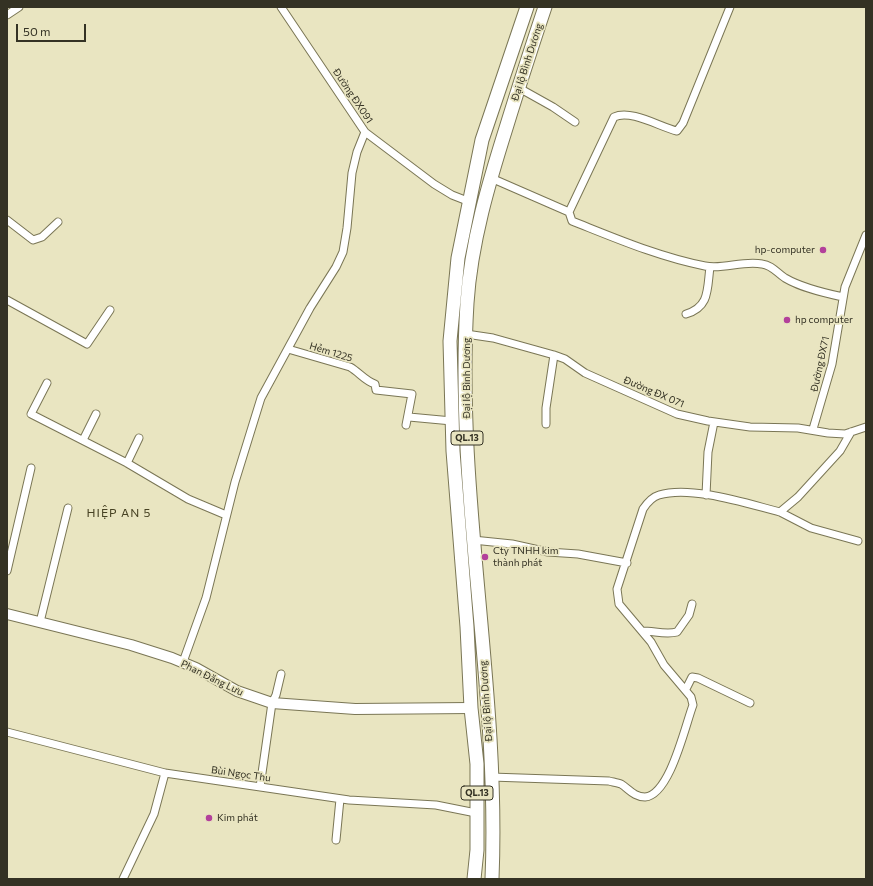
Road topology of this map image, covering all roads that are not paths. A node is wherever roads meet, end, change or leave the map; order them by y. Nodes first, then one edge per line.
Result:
1 (19, 7) edge
2 (281, 7) edge
3 (527, 7) edge
4 (546, 7) edge
5 (730, 7) edge
6 (7, 15) edge
7 (519, 88) junction
8 (575, 122) dead end
9 (365, 132) junction
10 (490, 178) junction
11 (470, 202) junction
12 (569, 212) junction
13 (7, 220) edge
14 (58, 222) dead end
15 (866, 235) edge
16 (710, 267) junction
17 (843, 297) junction
18 (7, 300) edge
19 (110, 310) dead end
20 (686, 314) dead end
21 (466, 334) junction
22 (288, 349) junction
23 (554, 355) junction
24 (47, 383) dead end
25 (96, 414) dead end
26 (409, 417) junction
27 (452, 421) junction
28 (714, 422) junction
29 (546, 424) dead end
30 (406, 425) dead end
31 (866, 427) edge
32 (814, 429) junction
33 (851, 432) junction
34 (139, 438) dead end
35 (83, 440) junction
36 (127, 463) junction
37 (31, 468) dead end
38 (706, 495) junction
39 (68, 508) dead end
40 (780, 512) junction
41 (226, 516) junction
42 (473, 540) junction
43 (858, 541) dead end
44 (627, 563) junction
45 (7, 572) edge
46 (692, 604) dead end
47 (7, 614) edge
48 (40, 622) junction
49 (642, 631) junction
50 (182, 662) junction
51 (281, 674) dead end
52 (686, 689) junction
53 (272, 703) junction
54 (750, 703) dead end
55 (471, 708) junction
56 (7, 732) edge
57 (165, 774) junction
58 (491, 776) junction
59 (260, 787) junction
60 (340, 799) junction
61 (476, 812) junction
62 (336, 840) dead end
63 (123, 879) edge
64 (474, 879) edge
65 (492, 879) edge

1 - 6 street
2 - 9 street, Đường ĐX091
3 - 11 highway, Đại lộ Bình Dương / QL.13
4 - 7 highway, Đại lộ Bình Dương / QL.13
5 - 12 street
7 - 8 street
7 - 10 highway, Đại lộ Bình Dương / QL.13
9 - 11 street, Đường ĐX091
9 - 22 street
10 - 12 street
10 - 21 highway, Đại lộ Bình Dương / QL.13
11 - 27 highway, Đại lộ Bình Dương / QL.13
12 - 16 street
13 - 14 street
15 - 17 street, Đường ĐX71
16 - 17 street
16 - 20 street
17 - 32 street, Đường ĐX71
18 - 19 street
21 - 23 street, Đường ĐX 071
21 - 42 highway, Đại lộ Bình Dương / QL.13
22 - 26 street, Hẻm 1225
22 - 41 street
23 - 28 street, Đường ĐX 071
23 - 29 street
24 - 35 street
25 - 35 street
26 - 27 street
26 - 30 street
27 - 55 highway, Đại lộ Bình Dương / QL.13
28 - 32 street, Đường ĐX 071
28 - 38 street
31 - 33 street, Đường ĐX 071
32 - 33 street, Đường ĐX 071
33 - 40 street
34 - 36 street
35 - 36 street
36 - 41 street
37 - 45 street
38 - 40 street
38 - 44 street
39 - 48 street
40 - 43 street
41 - 50 street
42 - 44 street
42 - 58 highway, Đại lộ Bình Dương / QL.13
44 - 49 street
46 - 49 street
47 - 48 street, Phan Đăng Lưu
48 - 50 street, Phan Đăng Lưu
49 - 52 street
50 - 53 street, Phan Đăng Lưu
51 - 53 street
52 - 54 street
52 - 58 street
53 - 55 street, Phan Đăng Lưu
53 - 59 street
55 - 61 highway, Đại lộ Bình Dương / QL.13
56 - 57 street, Bùi Ngọc Thu
57 - 59 street, Bùi Ngọc Thu
57 - 63 street
58 - 65 highway, Đại lộ Bình Dương / QL.13
59 - 60 street, Bùi Ngọc Thu
60 - 61 street, Bùi Ngọc Thu
60 - 62 street
61 - 64 highway, Đại lộ Bình Dương / QL.13

